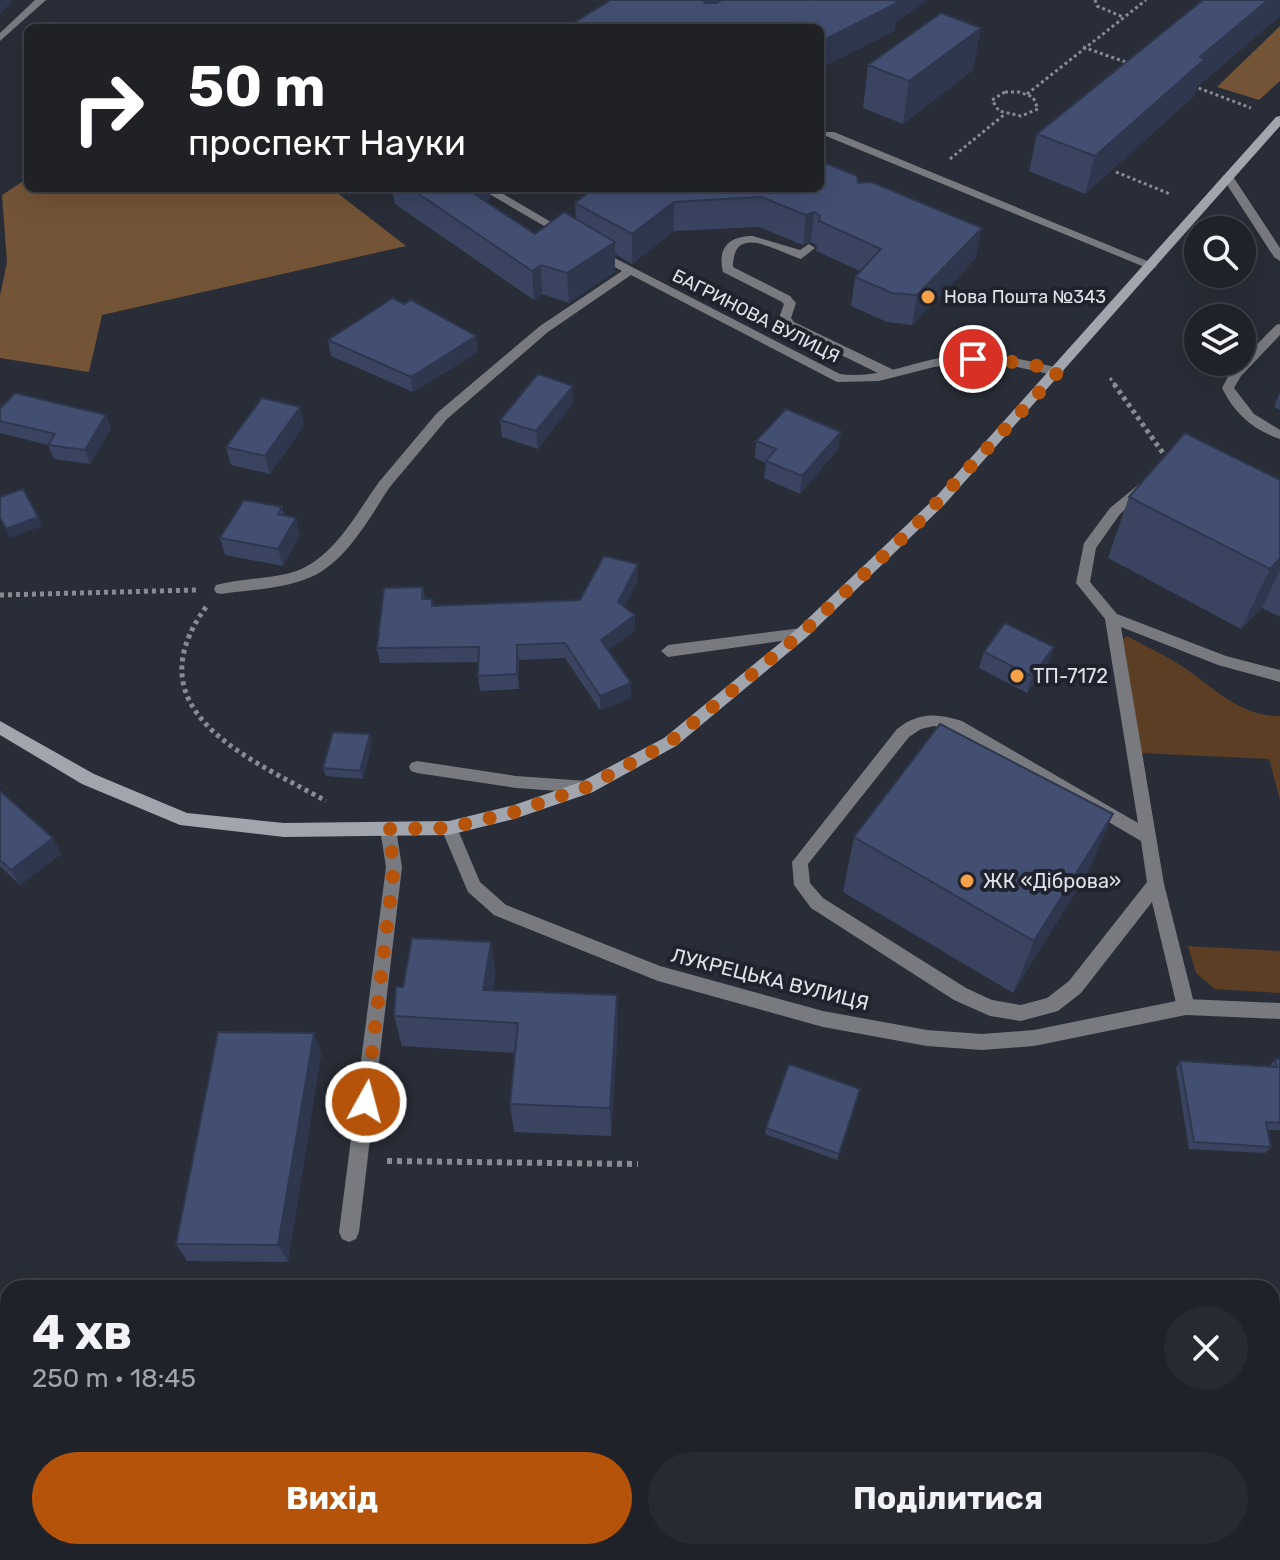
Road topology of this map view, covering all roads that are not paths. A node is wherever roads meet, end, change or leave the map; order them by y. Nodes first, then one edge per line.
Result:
1 (41, 0) edge
2 (0, 38) edge
3 (1280, 119) edge
4 (830, 134) dead end
5 (1228, 177) junction
6 (492, 192) edge
7 (577, 241) edge
8 (590, 248) edge
9 (809, 248) edge
10 (1280, 257) edge
11 (1151, 265) junction
12 (629, 271) junction
13 (1280, 328) edge
14 (1058, 372) junction
15 (891, 374) junction
16 (1280, 435) edge
17 (1171, 464) edge
18 (221, 589) road end
19 (1112, 618) junction
20 (802, 633) junction
21 (668, 651) dead end
22 (1280, 676) edge
23 (0, 727) edge
24 (417, 767) dead end
25 (587, 787) junction
26 (449, 828) junction
27 (388, 829) junction
28 (1146, 836) junction
29 (1156, 884) junction
30 (1186, 1007) junction
31 (1280, 1011) edge
32 (349, 1232) dead end

1 - 2 street
3 - 5 main road
4 - 11 street
5 - 10 street
5 - 11 main road
6 - 7 street
8 - 12 street, БАГРИНОВА ВУЛИЦЯ
9 - 15 street
11 - 14 main road
12 - 15 street, БАГРИНОВА ВУЛИЦЯ
12 - 18 street
13 - 16 street
14 - 15 street, БАГРИНОВА ВУЛИЦЯ
14 - 20 main road
17 - 19 street
19 - 22 street
19 - 28 street
20 - 21 street
20 - 25 main road
23 - 27 main road
24 - 25 street
25 - 26 main road
26 - 27 main road
26 - 30 street, ЛУКРЕЦЬКА ВУЛИЦЯ
27 - 32 street
28 - 29 street
28 - 29 street
29 - 30 street
30 - 31 street, ЛУКРЕЦЬКА ВУЛИЦЯ

